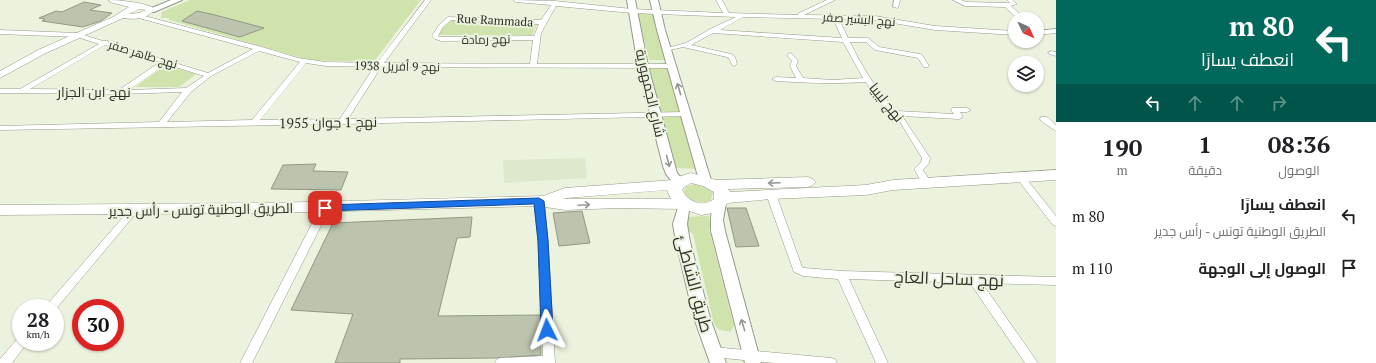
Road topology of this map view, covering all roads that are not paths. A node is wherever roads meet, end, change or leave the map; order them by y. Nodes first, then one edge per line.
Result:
1 (166, 0) edge
2 (178, 0) edge
3 (428, 0) edge
4 (516, 0) edge
5 (631, 0) edge
6 (654, 0) edge
7 (719, 0) edge
8 (832, 0) edge
9 (897, 0) edge
10 (956, 0) edge
11 (1010, 0) edge
12 (114, 1) edge
13 (547, 1) edge
14 (555, 3) junction
15 (1006, 6) junction
16 (896, 7) dead end
17 (146, 9) junction
18 (813, 10) junction
19 (632, 11) junction
20 (656, 11) junction
21 (1013, 12) edge
22 (130, 14) junction
23 (727, 14) junction
24 (742, 15) junction
25 (796, 16) junction
26 (835, 16) junction
27 (825, 17) junction
28 (157, 20) junction
29 (542, 22) junction
30 (710, 31) junction
31 (0, 32) edge
32 (1044, 32) edge
33 (1055, 32) edge
34 (1008, 33) edge
35 (81, 36) junction
36 (437, 38) joint
37 (536, 38) junction
38 (846, 40) junction
39 (106, 42) junction
40 (683, 45) junction
41 (260, 48) junction
42 (666, 49) junction
43 (790, 55) dead end
44 (166, 61) junction
45 (304, 62) junction
46 (734, 64) dead end
47 (379, 65) junction
48 (533, 66) junction
49 (643, 66) junction
50 (672, 66) junction
51 (926, 66) dead end
52 (0, 75) edge
53 (209, 75) junction
54 (776, 79) dead end
55 (800, 80) junction
56 (868, 80) junction
57 (0, 81) edge
58 (188, 90) junction
59 (0, 91) edge
60 (22, 91) junction
61 (121, 92) junction
62 (967, 110) dead end
63 (896, 113) junction
64 (655, 114) junction
65 (685, 114) junction
66 (1044, 119) dead end
67 (342, 122) junction
68 (254, 123) junction
69 (162, 124) junction
70 (0, 128) edge
71 (1056, 128) edge
72 (1056, 175) edge
73 (1021, 178) junction
74 (710, 182) junction
75 (678, 184) junction
76 (927, 184) junction
77 (882, 186) junction
78 (771, 194) junction
79 (542, 201) junction
80 (721, 201) junction
81 (684, 204) junction
82 (325, 208) junction
83 (0, 210) edge
84 (134, 210) junction
85 (1056, 223) edge
86 (842, 275) junction
87 (973, 279) junction
88 (1056, 281) edge
89 (58, 299) edge
90 (14, 351) edge
91 (715, 357) edge
92 (753, 359) edge
93 (549, 362) edge
94 (4, 363) edge
95 (246, 363) edge
96 (501, 363) edge
97 (831, 363) edge
98 (882, 363) edge
99 (1032, 363) edge

1 - 17 street
2 - 17 street
3 - 47 street
4 - 13 street, نهج البشير صفر
5 - 19 street, شارع الجمهورية
6 - 20 street, شارع الجمهورية
7 - 23 street
8 - 18 street
9 - 16 street
10 - 15 street
11 - 15 street
12 - 17 main road
12 - 22 main road
13 - 14 street, نهج البشير صفر
14 - 19 street, نهج البشير صفر
14 - 29 street
15 - 21 street
17 - 22 main road
17 - 22 main road
17 - 28 street
18 - 25 street
18 - 27 street
19 - 20 street, نهج البشير صفر
19 - 49 street, شارع الجمهورية
20 - 23 street, نهج البشير صفر
20 - 42 street, شارع الجمهورية
22 - 28 street, نهج 9 أفريل 1938
22 - 35 main road
23 - 24 street, نهج البشير صفر
24 - 25 street, نهج البشير صفر
24 - 30 street
25 - 27 street, نهج البشير صفر
26 - 27 street, نهج البشير صفر
26 - 34 street, نهج البشير صفر
26 - 38 street, نهج ليبيا
28 - 41 street, نهج 9 أفريل 1938
29 - 36 street, Rue Rammada
29 - 37 street
30 - 38 street
30 - 40 street
31 - 35 street, نهج طاهر صفر
32 - 33 street
35 - 39 street, نهج طاهر صفر
35 - 52 main road
35 - 57 main road
36 - 37 street, نهج رمادة
37 - 48 street
38 - 51 street
38 - 56 street, نهج ليبيا
39 - 44 street, نهج طاهر صفر
39 - 60 street
40 - 42 street
40 - 46 street
41 - 45 street, نهج 9 أفريل 1938
41 - 53 street
42 - 50 street, شارع الجمهورية
43 - 55 street
44 - 53 street, نهج طاهر صفر
44 - 61 street
45 - 47 street, نهج 9 أفريل 1938
45 - 68 street
47 - 48 street, نهج 9 أفريل 1938
47 - 67 street
48 - 49 street, نهج 9 أفريل 1938
49 - 50 street, نهج 9 أفريل 1938
49 - 64 street, شارع الجمهورية
65 -> 50 street, شارع الجمهورية
53 - 58 street
54 - 55 street
55 - 56 street
56 - 63 street, نهج ليبيا
58 - 61 street, نهج ابن الجزار
58 - 69 street
59 - 60 street, نهج ابن الجزار
60 - 61 street, نهج ابن الجزار
62 - 63 street
63 - 76 street, نهج ليبيا
64 - 65 street, نهج 1 جوان 1955
64 - 67 street, نهج 1 جوان 1955
64 -> 75 street, شارع الجمهورية
65 - 74 street, شارع الجمهورية
66 - 71 street
67 - 68 street, نهج 1 جوان 1955
68 - 69 street, نهج 1 جوان 1955
69 - 70 street, نهج 1 جوان 1955
72 - 73 main road
73 - 76 main road
73 - 85 street
74 - 75 main road
77 -> 74 main road
74 - 80 main road
75 - 79 main road, الطريق الوطنية تونس - رأس جدير
75 - 81 main road
76 - 77 main road
77 - 78 main road
78 - 80 main road
78 - 86 street, نهج ساحل العاج
79 -> 81 main road, الطريق الوطنية تونس - رأس جدير
79 - 82 main road, الطريق الوطنية تونس - رأس جدير
79 - 93 street
80 - 81 main road
92 -> 80 street
81 - 91 street, طريق الشاطئ
82 - 84 main road, الطريق الوطنية تونس - رأس جدير
82 - 95 street
83 - 84 main road, الطريق الوطنية تونس - رأس جدير
84 - 89 street
86 - 87 street, نهج ساحل العاج
86 - 98 street
87 - 88 street, نهج ساحل العاج
87 - 99 street
90 - 94 street
91 - 92 street
92 - 97 street
93 - 96 street

